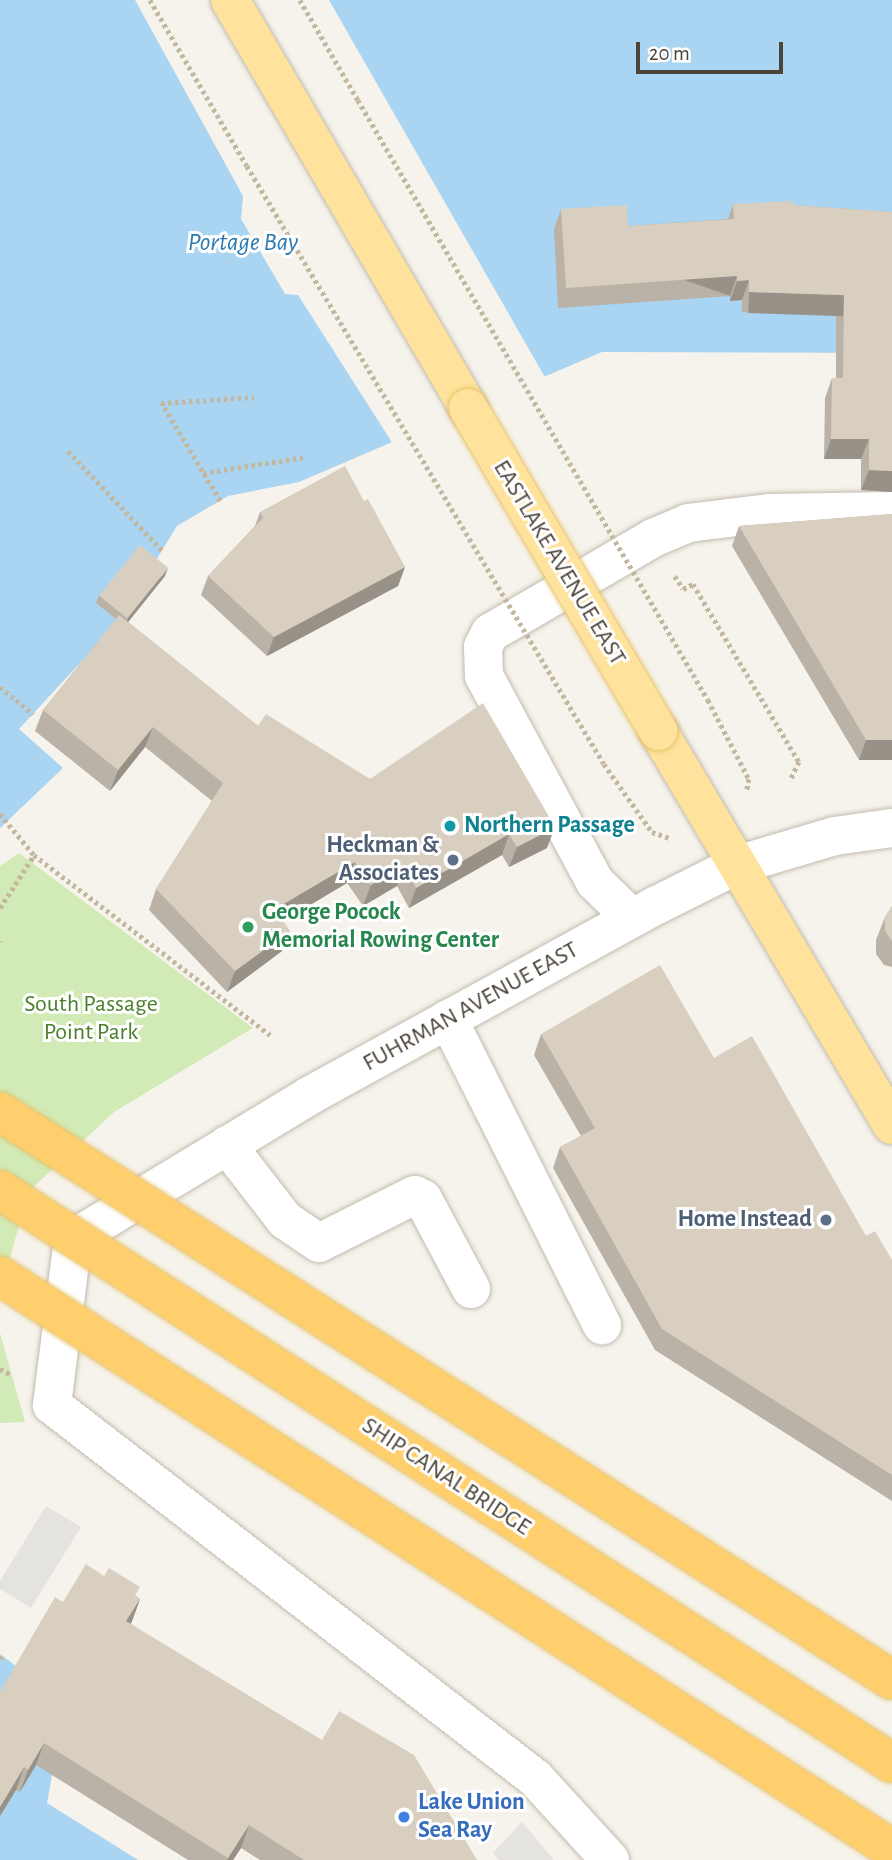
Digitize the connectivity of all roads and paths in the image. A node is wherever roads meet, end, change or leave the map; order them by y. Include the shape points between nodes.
1 (150, 0) edge
2 (230, 0) edge
3 (299, 0) edge
4 (254, 397) dead end
5 (68, 452) dead end
6 (306, 457) dead end
7 (204, 473) junction
8 (220, 501) dead end
9 (892, 511) edge
10 (162, 550) dead end
11 (670, 568) dead end
12 (0, 687) edge
13 (708, 700) dead end
14 (33, 714) dead end
15 (604, 764) dead end
16 (790, 781) dead end
17 (0, 814) edge
18 (892, 828) edge
19 (34, 855) junction
20 (737, 866) junction
21 (0, 908) edge
22 (632, 918) junction
23 (448, 1019) junction
24 (270, 1035) dead end
25 (0, 1112) edge
26 (892, 1125) edge
27 (228, 1145) junction
28 (0, 1190) edge
29 (0, 1276) edge
30 (471, 1289) dead end
31 (602, 1325) dead end
32 (892, 1680) edge
33 (892, 1763) edge
34 (892, 1849) edge
35 (610, 1860) edge

1 - 15 path, bridge
2 - 20 main road, EASTLAKE AVENUE EAST, bridge
3 - 13 path, bridge
4 - 7 path via 161,404
5 - 10 path
6 - 7 path
7 - 8 path
9 - 22 street via 770,513 688,523 653,538 490,633 483,647 484,676 595,882
11 - 16 path via 683,589 693,584 799,762
12 - 14 path
17 - 19 path
18 - 20 street, FUHRMAN AVENUE EAST via 835,835
19 - 21 path
19 - 24 path
20 - 22 street, FUHRMAN AVENUE EAST
20 - 26 main road, EASTLAKE AVENUE EAST
22 - 23 street, FUHRMAN AVENUE EAST
23 - 27 street, FUHRMAN AVENUE EAST
23 - 31 street
25 - 32 highway, bridge
27 - 30 street via 285,1220 319,1243 415,1195 423,1199
27 - 35 street, FUHRMAN AVENUE EAST via 73,1239 52,1405 535,1778
28 - 33 highway, SHIP CANAL BRIDGE, bridge
29 - 34 highway, bridge

